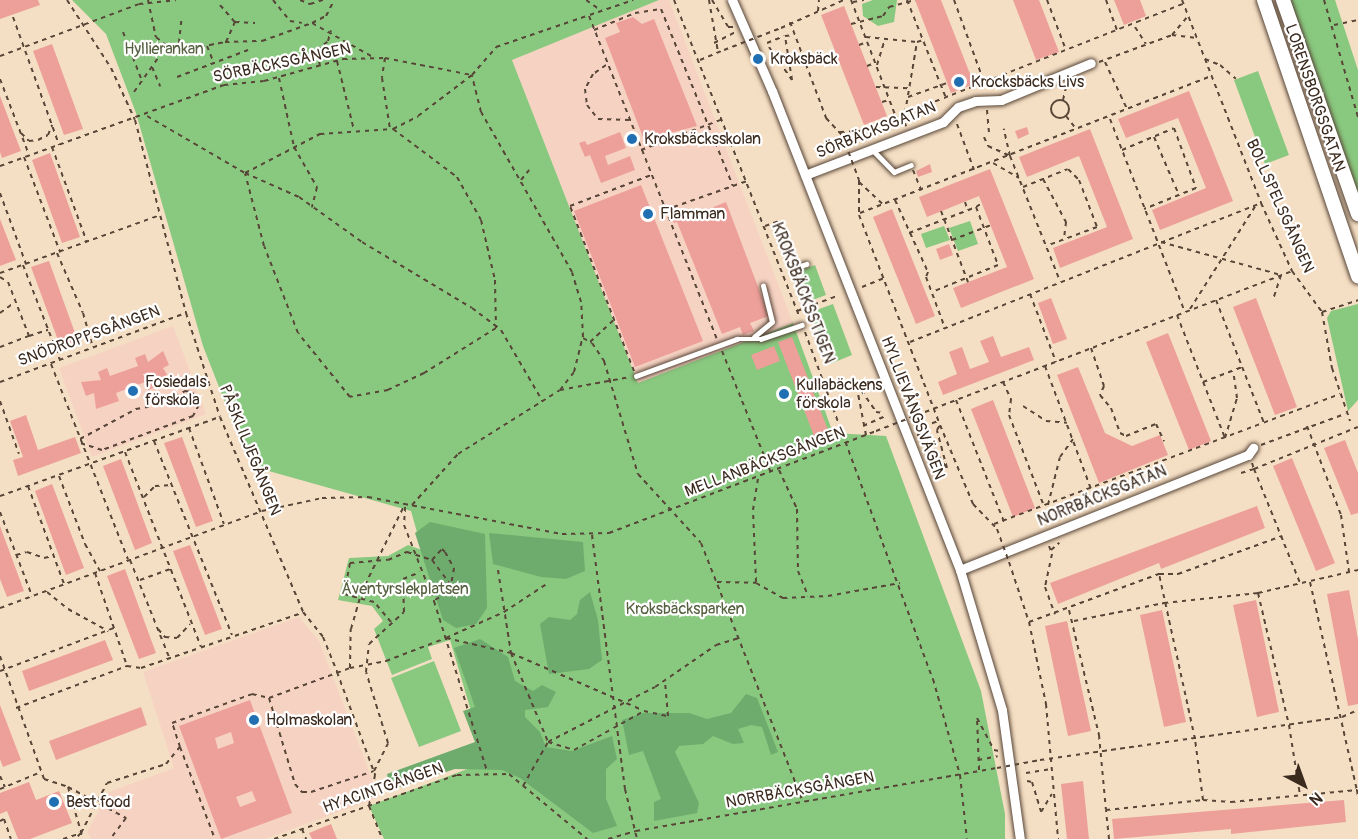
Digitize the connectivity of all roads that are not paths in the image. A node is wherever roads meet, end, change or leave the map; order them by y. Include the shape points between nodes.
1 (732, 0) edge
2 (1264, 0) edge
3 (1283, 0) edge
4 (1091, 63) road end
5 (872, 149) junction
6 (911, 165) dead end
7 (805, 175) junction
8 (1358, 214) edge
9 (806, 264) dead end
10 (795, 268) dead end
11 (1358, 276) edge
12 (763, 286) dead end
13 (802, 325) road end
14 (749, 339) junction
15 (636, 376) road end
16 (1251, 451) road end
17 (960, 570) junction
18 (1020, 839) edge

1 - 7 street, HYLLIEVÅNGSVÄGEN
2 - 11 main road, LORENSBORGSGATAN
3 - 8 main road, LORENSBORGSGATAN
4 - 5 street, SÖRBÄCKSGATAN via 1001,100 975,100 958,107 943,122
5 - 6 lane via 894,171
5 - 7 street, SÖRBÄCKSGATAN
7 - 17 street, HYLLIEVÅNGSVÄGEN
9 - 10 lane
12 - 14 lane via 772,322 763,333
13 - 14 lane
14 - 15 lane via 720,345
16 - 17 street, NORRBÄCKSGATAN
17 - 18 street, HYLLIEVÅNGSVÄGEN via 1002,710

